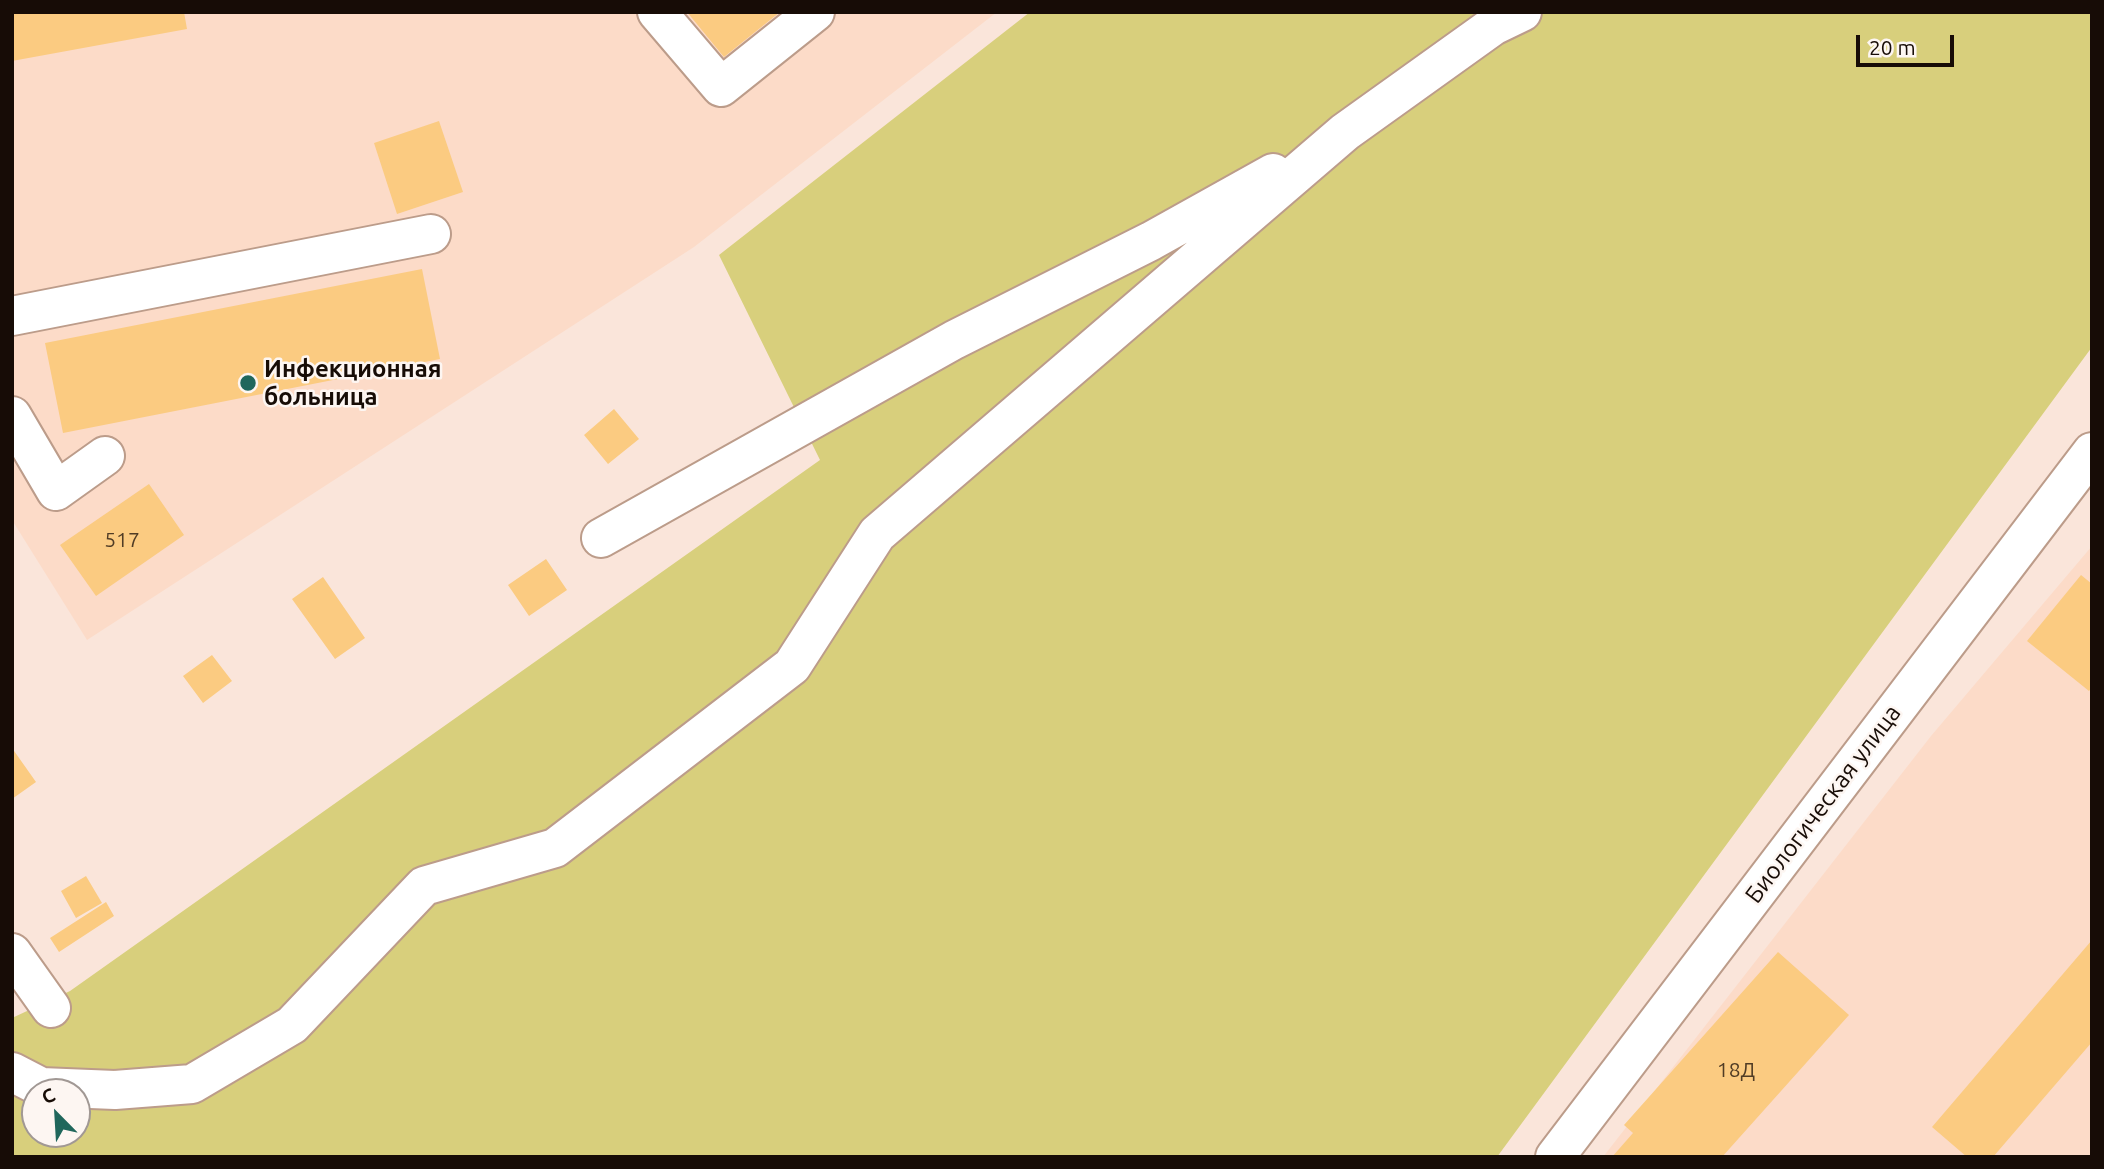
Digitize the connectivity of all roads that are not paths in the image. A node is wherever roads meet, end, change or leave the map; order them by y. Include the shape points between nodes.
1 (657, 12) edge
2 (815, 12) edge
3 (1522, 12) edge
4 (1345, 132) junction
5 (431, 234) dead end
6 (12, 316) edge
7 (12, 415) edge
8 (2092, 452) edge
9 (105, 456) dead end
10 (601, 538) dead end
11 (12, 953) edge
12 (51, 1008) dead end
13 (12, 1072) edge
14 (1555, 1157) edge

1 - 2 street via 721,87
3 - 4 street via 1493,26
4 - 10 street via 1151,241 954,340
4 - 13 street via 877,534 792,666 555,848 424,886 292,1025 192,1084 115,1090 41,1087
5 - 6 street
7 - 9 street via 56,491
8 - 14 street, Биологическая улица
11 - 12 street

